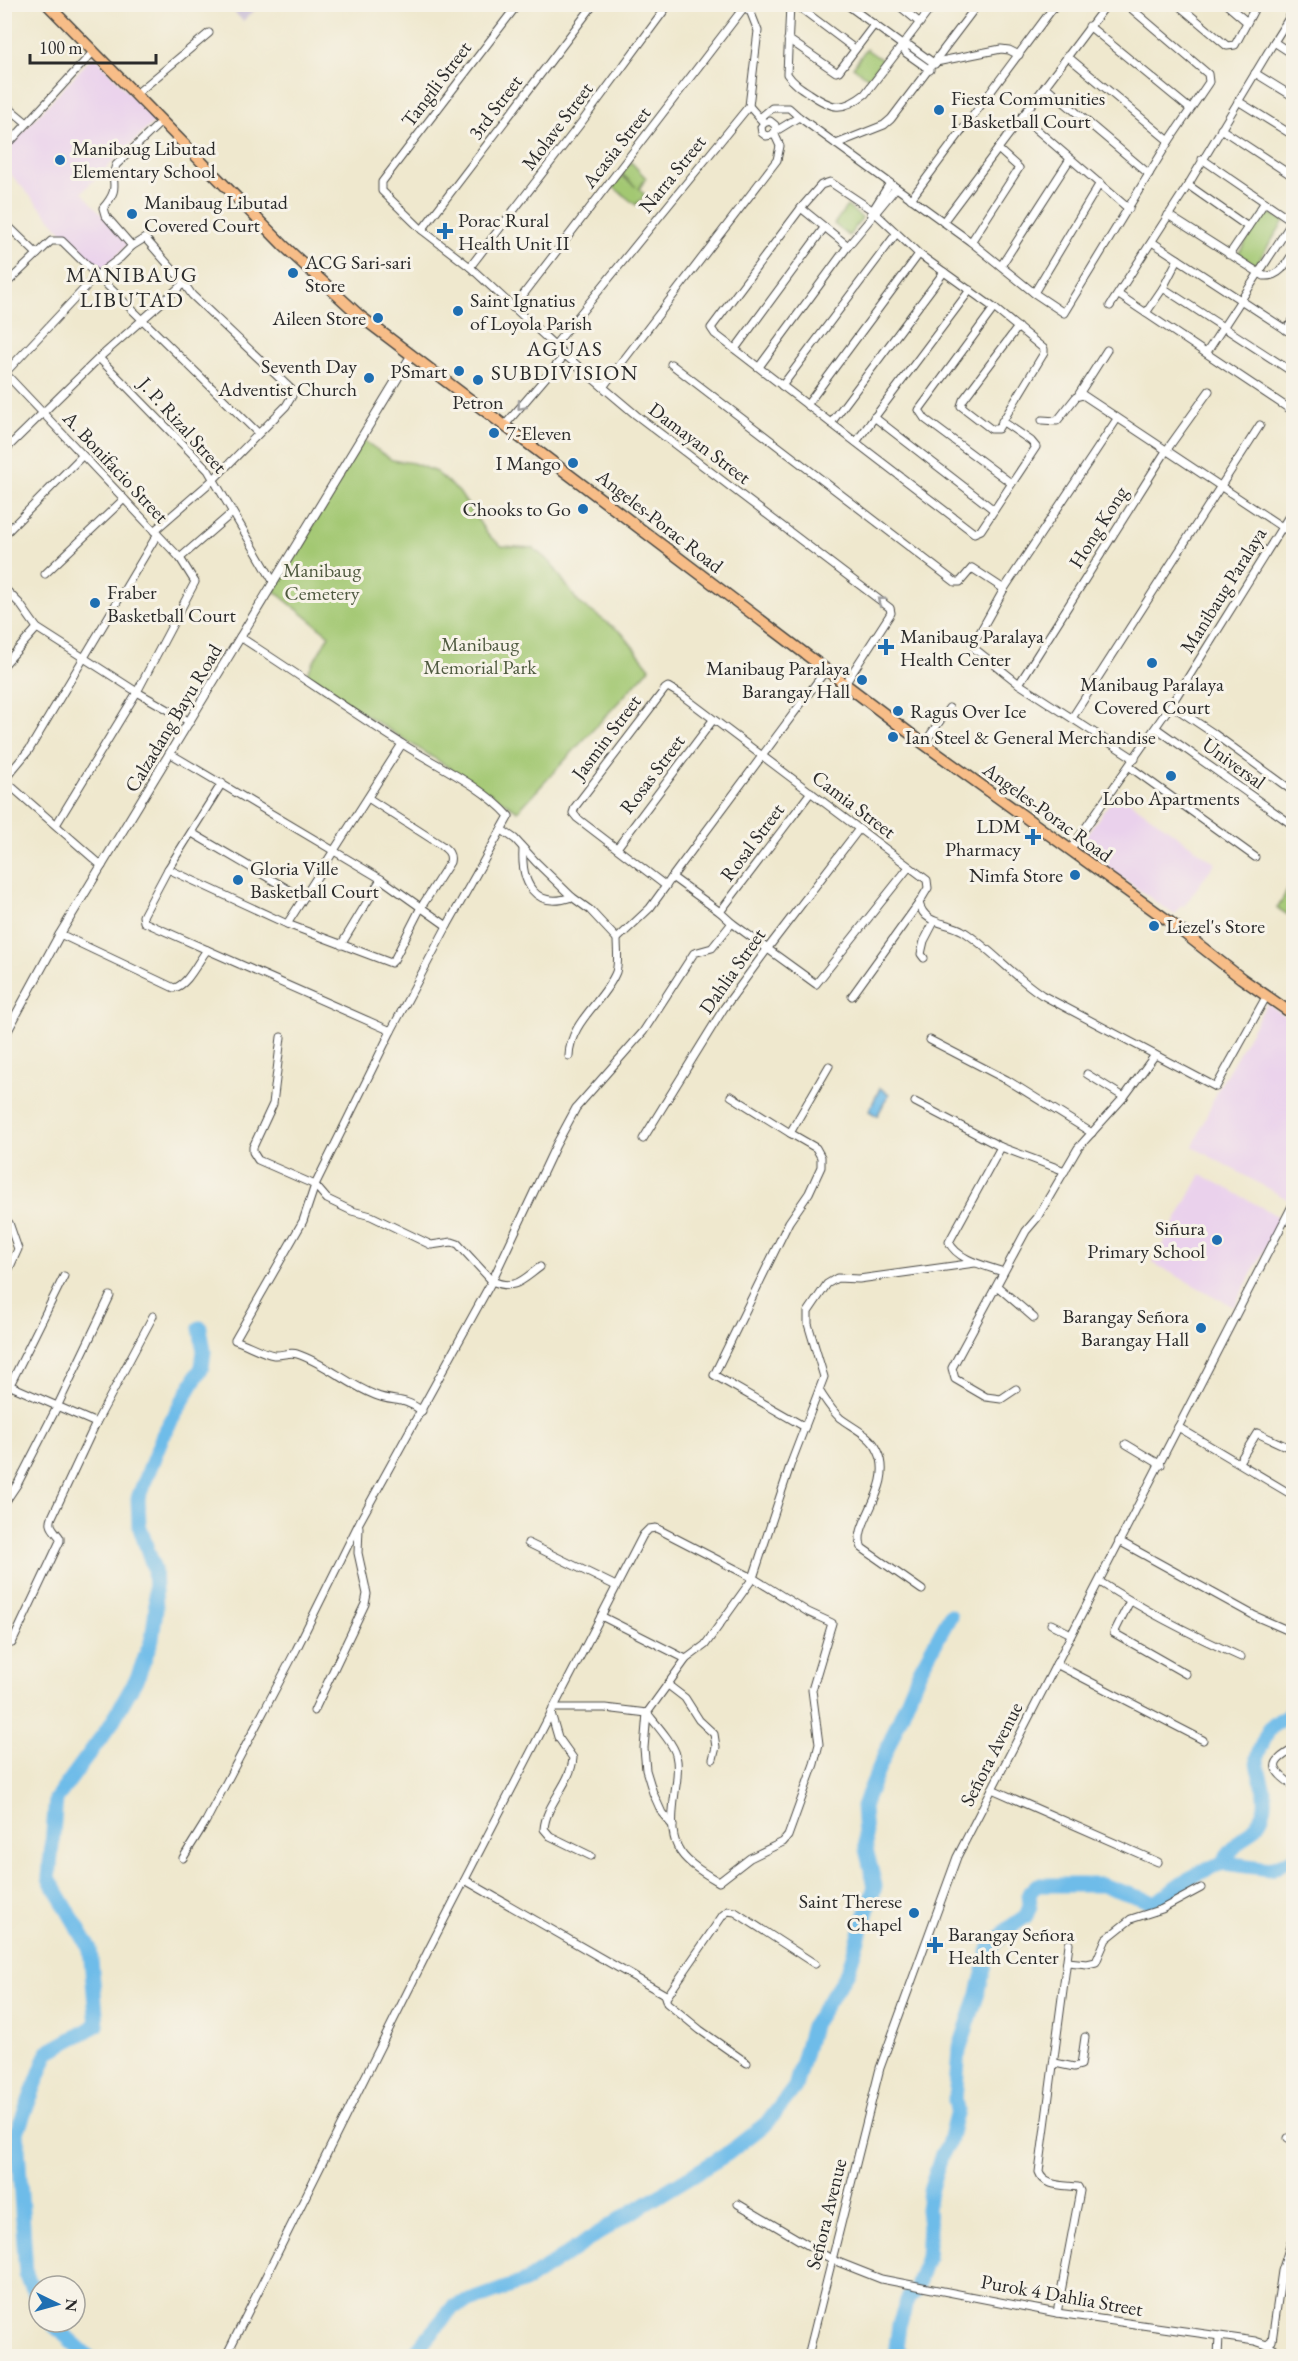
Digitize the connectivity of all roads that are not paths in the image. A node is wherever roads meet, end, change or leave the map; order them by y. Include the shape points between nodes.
1 (47, 4) edge
2 (518, 4) edge
3 (594, 4) edge
4 (669, 4) edge
5 (790, 4) edge
6 (795, 4) edge
7 (846, 4) edge
8 (897, 4) edge
9 (934, 4) edge
10 (978, 4) edge
11 (1056, 4) edge
12 (1107, 4) edge
13 (1126, 4) edge
14 (1177, 4) edge
15 (1226, 4) edge
16 (1257, 4) edge
17 (744, 5) edge
18 (1293, 10) edge
19 (1246, 22) junction
20 (920, 23) junction
21 (874, 26) junction
22 (1089, 26) junction
23 (209, 33) dead end
24 (788, 39) junction
25 (1274, 42) junction
26 (902, 45) junction
27 (855, 49) junction
28 (94, 51) junction
29 (1019, 55) junction
30 (1293, 55) edge
31 (1067, 56) junction
32 (934, 65) junction
33 (1255, 73) junction
34 (1045, 86) junction
35 (136, 94) junction
36 (1293, 97) edge
37 (1238, 100) junction
38 (4, 104) edge
39 (748, 106) junction
40 (1190, 109) junction
41 (798, 117) junction
42 (1022, 117) junction
43 (762, 120) junction
44 (162, 121) junction
45 (27, 123) junction
46 (1221, 129) junction
47 (775, 132) junction
48 (1293, 136) edge
49 (12, 140) dead end
50 (1168, 141) junction
51 (836, 144) junction
52 (999, 148) junction
53 (1070, 159) junction
54 (1202, 159) junction
55 (1149, 174) junction
56 (1293, 177) edge
57 (1100, 183) junction
58 (381, 185) joint
59 (1188, 185) junction
60 (893, 186) junction
61 (911, 199) junction
62 (1264, 202) junction
63 (801, 208) junction
64 (1129, 209) junction
65 (873, 214) junction
66 (1168, 215) junction
67 (1293, 221) edge
68 (4, 222) edge
69 (943, 222) junction
70 (1248, 227) junction
71 (824, 228) junction
72 (422, 230) junction
73 (896, 234) junction
74 (971, 242) junction
75 (1152, 242) junction
76 (132, 246) junction
77 (848, 246) junction
78 (1293, 251) edge
79 (38, 254) junction
80 (919, 254) junction
81 (1229, 255) junction
82 (1178, 259) junction
83 (1001, 266) junction
84 (470, 267) junction
85 (944, 272) junction
86 (1258, 273) junction
87 (96, 276) junction
88 (184, 283) junction
89 (4, 286) edge
90 (1163, 288) junction
91 (970, 290) junction
92 (1034, 293) junction
93 (1119, 295) junction
94 (1241, 299) junction
95 (1110, 306) dead end
96 (513, 308) junction
97 (994, 308) junction
98 (1146, 313) junction
99 (1293, 319) edge
100 (141, 320) junction
101 (1018, 327) junction
102 (1223, 328) junction
103 (1286, 330) junction
104 (1293, 334) edge
105 (554, 346) junction
106 (735, 349) junction
107 (1107, 350) dead end
108 (1207, 352) junction
109 (411, 356) junction
110 (564, 356) junction
111 (99, 358) junction
112 (671, 364) dead end
113 (759, 367) junction
114 (4, 373) edge
115 (1293, 374) edge
116 (782, 386) junction
117 (603, 387) junction
118 (1209, 391) dead end
119 (1079, 394) junction
120 (807, 405) junction
121 (1293, 412) edge
122 (43, 414) junction
123 (874, 417) junction
124 (1117, 419) junction
125 (1042, 420) dead end
126 (1002, 421) junction
127 (831, 423) junction
128 (505, 425) junction
129 (1260, 425) dead end
130 (258, 433) junction
131 (855, 442) junction
132 (4, 451) edge
133 (1166, 451) junction
134 (82, 456) junction
135 (214, 479) junction
136 (1011, 483) junction
137 (1220, 486) junction
138 (124, 499) junction
139 (1293, 508) edge
140 (994, 510) junction
141 (232, 513) junction
142 (1282, 525) junction
143 (155, 533) junction
144 (4, 534) edge
145 (1293, 535) edge
146 (180, 558) junction
147 (45, 574) dead end
148 (273, 581) junction
149 (4, 588) edge
150 (1004, 589) junction
151 (37, 628) junction
152 (240, 637) junction
153 (82, 659) junction
154 (4, 664) edge
155 (826, 670) junction
156 (845, 684) junction
157 (1019, 684) junction
158 (668, 687) joint
159 (137, 692) junction
160 (1171, 705) junction
161 (949, 708) dead end
162 (1072, 718) junction
163 (713, 720) junction
164 (190, 722) junction
165 (1156, 728) junction
166 (402, 744) junction
167 (924, 744) junction
168 (171, 754) junction
169 (761, 755) junction
170 (1135, 759) junction
171 (1130, 767) junction
172 (4, 780) edge
173 (222, 783) junction
174 (810, 792) junction
175 (1293, 792) edge
176 (368, 798) junction
177 (56, 825) junction
178 (1293, 826) edge
179 (859, 829) junction
180 (502, 830) junction
181 (192, 833) junction
182 (617, 848) junction
183 (523, 849) junction
184 (333, 850) junction
185 (1070, 850) junction
186 (1255, 857) dead end
187 (102, 866) junction
188 (909, 867) junction
189 (168, 869) junction
190 (672, 877) junction
191 (381, 879) junction
192 (666, 886) junction
193 (572, 897) junction
194 (303, 898) junction
195 (919, 903) junction
196 (420, 909) junction
197 (720, 912) junction
198 (934, 922) junction
199 (732, 923) junction
200 (287, 924) junction
201 (447, 926) junction
202 (60, 934) junction
203 (617, 939) junction
204 (341, 945) junction
205 (768, 948) junction
206 (207, 950) junction
207 (924, 958) dead end
208 (852, 996) dead end
209 (1266, 997) junction
210 (1293, 1015) edge
211 (391, 1030) junction
212 (4, 1037) edge
213 (281, 1037) dead end
214 (930, 1040) dead end
215 (1155, 1055) junction
216 (569, 1056) dead end
217 (829, 1066) dead end
218 (1087, 1074) dead end
219 (731, 1096) dead end
220 (1124, 1097) junction
221 (915, 1102) dead end
222 (790, 1133) junction
223 (1092, 1133) junction
224 (643, 1139) dead end
225 (1000, 1147) junction
226 (1065, 1171) junction
227 (315, 1185) junction
228 (1293, 1203) edge
229 (4, 1219) edge
230 (975, 1263) junction
231 (540, 1267) dead end
232 (1003, 1272) junction
233 (64, 1276) dead end
234 (4, 1280) edge
235 (492, 1281) junction
236 (997, 1286) junction
237 (110, 1296) dead end
238 (153, 1316) dead end
239 (1034, 1318) dead end
240 (7, 1384) edge
241 (1016, 1389) dead end
242 (820, 1392) junction
243 (4, 1397) edge
244 (57, 1407) junction
245 (422, 1410) junction
246 (96, 1423) junction
247 (1178, 1426) junction
248 (805, 1427) junction
249 (1126, 1444) dead end
250 (1293, 1450) edge
251 (1239, 1462) junction
252 (1161, 1464) junction
253 (1293, 1496) edge
254 (4, 1504) edge
255 (360, 1521) junction
256 (1119, 1541) junction
257 (528, 1543) dead end
258 (753, 1578) junction
259 (1100, 1582) junction
260 (616, 1587) junction
261 (922, 1590) dead end
262 (1130, 1602) junction
263 (601, 1616) junction
264 (1051, 1624) dead end
265 (1293, 1633) edge
266 (1071, 1634) junction
267 (12, 1642) dead end
268 (1241, 1658) dead end
269 (686, 1659) junction
270 (1056, 1664) junction
271 (1186, 1674) dead end
272 (668, 1685) junction
273 (552, 1710) junction
274 (314, 1711) dead end
275 (647, 1713) junction
276 (1203, 1740) dead end
277 (1293, 1749) edge
278 (713, 1759) dead end
279 (1293, 1786) edge
280 (992, 1789) junction
281 (673, 1826) junction
282 (591, 1856) dead end
283 (183, 1858) dead end
284 (1158, 1862) dead end
285 (465, 1880) junction
286 (1201, 1887) dead end
287 (1069, 1944) dead end
288 (1068, 1962) junction
289 (815, 1964) dead end
290 (666, 1998) junction
291 (1085, 2037) dead end
292 (747, 2063) dead end
293 (1055, 2063) junction
294 (738, 2204) dead end
295 (1293, 2233) edge
296 (833, 2260) junction
297 (1057, 2313) junction
298 (1219, 2336) junction
299 (1268, 2345) junction
300 (225, 2356) edge
301 (807, 2356) edge
302 (1218, 2356) edge
303 (1286, 2356) edge

1 - 28 main road, Angeles-Porac Road
2 - 58 street, Tangili Street
3 - 72 street, 3rd Street
4 - 84 street, Molave Street
5 - 24 street
6 - 27 street
7 - 21 street
8 - 20 street
9 - 20 street
10 - 32 street
11 - 29 street
12 - 22 street
13 - 40 street via 1208,74 1209,82
14 - 19 street via 1227,46 1234,45
15 - 19 street
16 - 19 street
17 - 39 street via 758,31
17 - 96 street, Acasia Street
18 - 25 street
20 - 26 street
21 - 26 street
21 - 27 street
22 - 31 street
22 - 40 street
23 - 35 street
24 - 26 street via 786,67 791,79 834,107 866,94
24 - 27 street via 833,71 839,71
25 - 30 street
25 - 33 street
26 - 32 street via 906,53
28 - 35 main road, Angeles-Porac Road
28 - 45 street
29 - 32 street via 1001,49
29 - 61 street
31 - 34 street
31 - 50 street
32 - 51 street via 884,125
33 - 36 street
33 - 37 street
34 - 42 street
34 - 55 street
35 - 44 main road, Angeles-Porac Road
37 - 46 street
37 - 48 street
38 - 45 street
39 - 43 street
39 - 105 street, Narra Street
40 - 50 street
41 - 43 street via 782,107 772,108
41 - 47 street
41 - 51 street
42 - 52 street
42 - 53 street
43 - 47 street via 772,123
43 - 47 street via 764,135
44 - 76 street via 116,165 115,190 103,208
44 - 109 main road, Angeles-Porac Road via 293,254 360,316
45 - 49 street
46 - 54 street
46 - 56 street
47 - 117 street via 780,146 777,160
50 - 55 street
51 - 60 street
52 - 69 street
52 - 74 street via 1019,168
53 - 57 street
53 - 83 street
54 - 59 street
54 - 62 street
55 - 64 street
57 - 64 street
57 - 92 street
58 - 72 street, Damayan Street via 382,191
59 - 66 street
59 - 70 street
60 - 61 street
60 - 65 street
61 - 69 street
62 - 67 street
62 - 70 street
63 - 65 street via 821,185 830,182
63 - 71 street
63 - 106 street via 713,323 712,330
64 - 92 street via 1064,313
65 - 73 street
65 - 77 street
66 - 75 street
66 - 81 street
67 - 86 street
68 - 79 street
69 - 74 street
70 - 81 street
71 - 77 street
71 - 106 street
72 - 84 street, Damayan Street
73 - 80 street
73 - 116 street
74 - 83 street
75 - 82 street
75 - 93 street
76 - 87 street
76 - 88 street via 145,238
77 - 113 street
78 - 86 street via 1276,274 1271,277
79 - 87 street via 51,241 62,241
79 - 89 street
80 - 85 street
80 - 120 street
81 - 86 street
82 - 90 street
82 - 94 street
83 - 92 street
84 - 96 street, Damayan Street
85 - 91 street
85 - 127 street
86 - 94 street
87 - 100 street
87 - 114 street
88 - 100 street
88 - 130 street via 292,390 286,406
90 - 98 street
90 - 102 street
91 - 97 street
91 - 123 street
93 - 95 street
93 - 98 street
94 - 102 street
94 - 103 street
96 - 105 street, Damayan Street
97 - 101 street
97 - 136 street via 919,411
98 - 108 street
99 - 103 street
100 - 111 street
100 - 130 street
101 - 126 street via 1041,345 1044,353
101 - 126 street via 961,406 991,429 998,429
102 - 108 street
102 - 115 street
103 - 104 street
105 - 110 street, Damayan Street
106 - 113 street
107 - 119 street
108 - 121 street
109 - 128 main road, Angeles-Porac Road
109 - 148 street, Calzadang Bayu Road
110 - 117 street, Damayan Street
110 -> 128 street
111 - 122 street
111 - 135 street, J. P. Rizal Street
112 - 150 street via 955,582 960,582 972,568
113 - 116 street
114 - 122 street, A. Bonifacio Street
116 - 120 street
156 -> 117 street, Damayan Street via 891,613 890,608
118 - 133 street, Hong Kong
119 - 124 street
119 - 125 street via 1057,422
120 - 127 street
122 - 132 street
122 - 134 street, A. Bonifacio Street
123 - 131 street
123 - 140 street
124 - 133 street
124 - 150 street
126 - 136 street via 1036,446
127 - 131 street
128 - 155 main road, Angeles-Porac Road
129 - 137 street
130 - 135 street
131 - 140 street via 974,533 981,530
133 - 137 street
133 - 157 street, Hong Kong
134 - 138 street, A. Bonifacio Street
134 - 144 street
135 - 141 street, J. P. Rizal Street
135 - 143 street
136 - 140 street
137 - 142 street
137 - 162 street
138 - 143 street, A. Bonifacio Street
138 - 147 street
139 - 142 street, Manibaug Paralaya
141 - 146 street
141 - 148 street, J. P. Rizal Street
142 - 145 street
142 - 160 street, Manibaug Paralaya
143 - 146 street, A. Bonifacio Street
143 - 153 street
146 - 159 street, A. Bonifacio Street via 194,578 194,587
148 - 152 street, Calzadang Bayu Road
149 - 151 street
150 - 157 street via 973,645
151 - 153 street
151 - 154 street
152 - 164 street, Calzadang Bayu Road
152 - 166 street
153 - 159 street
153 - 172 street via 28,750
155 - 156 main road, Angeles-Porac Road
155 - 169 street
156 - 167 main road, Angeles-Porac Road
157 - 162 street
158 - 163 street, Camia Street
158 - 182 street, Jasmin Street via 658,695 573,810 577,818
159 - 164 street
159 - 177 street
160 - 165 street, Manibaug Paralaya
160 - 175 street
161 - 167 street
162 - 170 street
163 - 169 street, Camia Street
163 - 182 street, Rosas Street
164 - 168 street, Calzadang Bayu Road
165 - 170 street, Manibaug Paralaya
165 - 178 street, Universal
166 - 176 street
166 - 180 street via 499,804 509,816
167 - 185 main road, Angeles-Porac Road
168 - 173 street
168 - 187 street, Calzadang Bayu Road
169 - 174 street, Camia Street
169 - 190 street
170 - 171 street, Manibaug Paralaya
171 - 185 street, Manibaug Paralaya
171 - 186 street
172 - 177 street
173 - 181 street
173 - 184 street
174 - 179 street, Camia Street
174 - 197 street, Rosal Street
176 - 184 street
176 - 196 street via 450,853 450,862
177 - 187 street
179 - 188 street, Camia Street
179 - 205 street, Dahlia Street
180 - 183 street
180 - 201 street
181 - 189 street
181 - 194 street
182 - 192 street
183 - 193 street
183 - 193 street via 527,884 537,896 554,900
184 - 191 street
184 - 194 street
185 - 209 main road, Angeles-Porac Road
187 - 202 street, Calzadang Bayu Road
188 - 195 street, Camia Street via 927,880 928,888
188 - 205 street via 816,984
189 - 200 street
189 - 206 street via 143,920
190 - 192 street
190 - 197 street
191 - 196 street
191 - 204 street
192 - 203 street via 633,927
193 - 203 street
194 - 200 street
195 - 198 street
195 - 208 street
196 - 201 street
196 - 204 street via 391,963
197 - 199 street
198 - 207 street via 922,947
198 - 215 street via 960,929 1024,983
199 - 205 street
199 - 235 street via 712,948 694,953 643,1032 576,1108
200 - 204 street
201 - 211 street
202 - 206 street via 174,988 187,978
202 - 212 street, Calzadang Bayu Road
203 - 216 street via 616,972 577,1028
205 - 224 street, Dahlia Street via 724,1008
206 - 211 street
209 - 210 main road, Angeles-Porac Road
209 - 215 street via 1216,1087
211 - 227 street
213 - 227 street via 273,1104 253,1152 258,1160
214 - 223 street via 1007,1080
215 - 220 street
217 - 222 street
218 - 220 street
219 - 222 street
220 - 223 street
221 - 225 street
222 - 248 street via 816,1148 821,1167 789,1222 714,1375
223 - 226 street
225 - 226 street
225 - 230 street via 949,1242
226 - 232 street
227 - 235 street via 327,1199 431,1245 458,1244
227 - 245 street via 303,1221 235,1340 272,1355 294,1352 366,1392 411,1402
228 - 247 street, Señora Avenue
229 - 234 street via 18,1249
230 - 232 street
230 - 242 street via 859,1279 837,1278 827,1284 807,1317 824,1371
231 - 235 street via 515,1285
232 - 236 street
233 - 240 street
235 - 245 street
236 - 239 street
236 - 241 street via 951,1368 955,1379 986,1397 1001,1399
237 - 244 street
238 - 246 street
240 - 243 street
240 - 244 street
242 - 248 street
242 - 261 street via 838,1416 866,1435 880,1453 881,1485 863,1526 862,1548
244 - 246 street
244 - 254 street
245 - 255 street
246 - 267 street via 50,1522 60,1542
247 - 251 street
247 - 252 street, Señora Avenue
248 - 258 street
249 - 252 street
250 - 251 street via 1257,1433
251 - 253 street
252 - 256 street, Señora Avenue
255 - 274 street via 358,1553 367,1594 365,1604
255 - 283 street via 296,1650
256 - 259 street, Señora Avenue
256 - 265 street
257 - 260 street
258 - 260 street via 656,1528 643,1535
258 - 269 street via 705,1645
258 - 281 street via 832,1623 812,1690 820,1736 814,1764 788,1836 719,1882 681,1854 672,1836
259 - 262 street
259 - 266 street, Señora Avenue
260 - 263 street
262 - 268 street
262 - 271 street via 1114,1634
263 - 269 street
263 - 273 street
264 - 266 street
266 - 270 street, Señora Avenue
269 - 272 street
270 - 276 street
270 - 280 street, Señora Avenue
272 - 275 street
272 - 278 street via 685,1698 714,1734
273 - 275 street via 605,1708
273 - 282 street via 558,1737 573,1758 546,1816 544,1829 550,1836
273 - 285 street
275 - 281 street via 646,1770 662,1813
275 - 281 street via 676,1753
277 - 279 street via 1280,1756 1274,1768
280 - 284 street
280 - 296 street, Señora Avenue via 957,1857 880,2068
285 - 290 street
285 - 300 street
286 - 288 street via 1162,1909 1131,1919 1106,1939 1096,1962
287 - 288 street
288 - 293 street
289 - 290 street via 728,1911
290 - 292 street via 692,2024
291 - 293 street via 1081,2066
293 - 297 street via 1039,2172 1046,2182 1078,2187 1080,2191
294 - 296 street, Purok 4 Dahlia Street
295 - 299 street via 1282,2271 1272,2341
296 - 297 street, Purok 4 Dahlia Street via 881,2279
296 - 301 street, Señora Avenue
297 - 298 street, Purok 4 Dahlia Street
298 - 299 street, Purok 4 Dahlia Street
298 - 302 street
299 - 303 street, Purok 4 Dahlia Street

